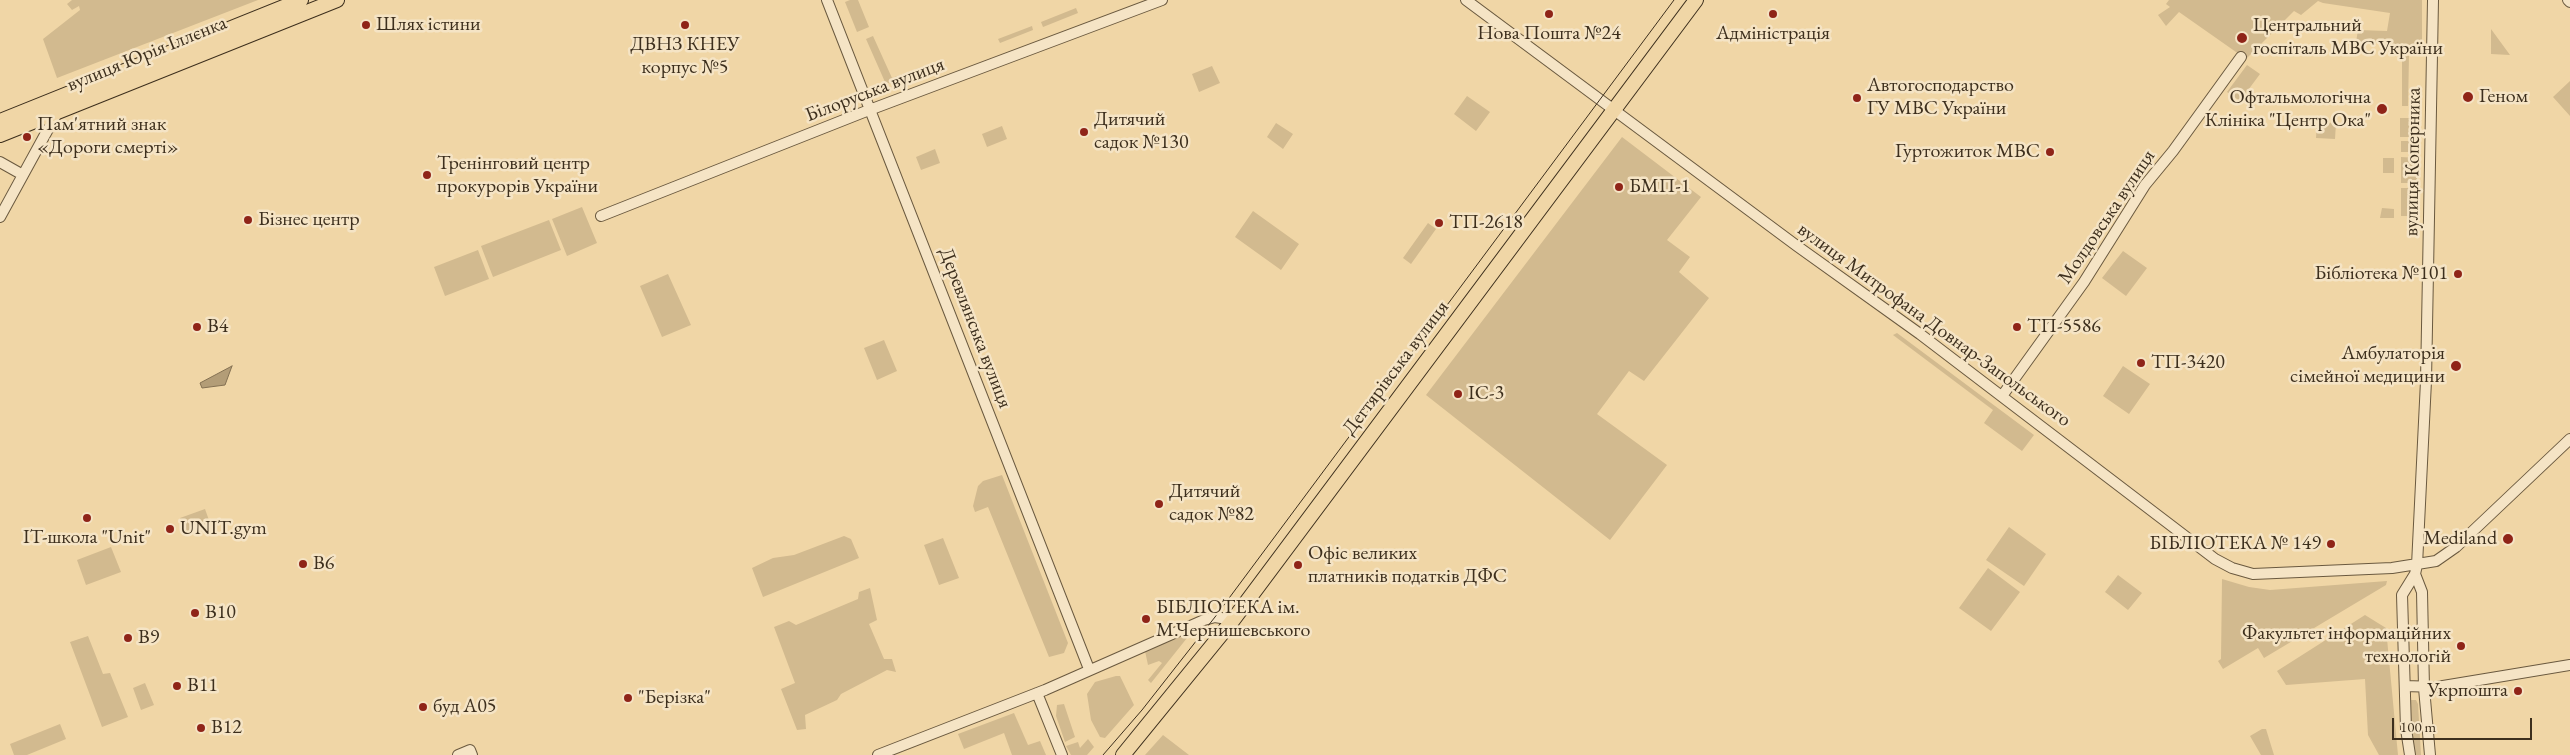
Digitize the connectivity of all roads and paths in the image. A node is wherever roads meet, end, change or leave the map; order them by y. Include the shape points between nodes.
1 (300, 0) edge
2 (827, 0) edge
3 (1162, 0) edge
4 (1466, 0) edge
5 (1696, 0) edge
6 (2433, 0) edge
7 (332, 1) edge
8 (2241, 58) dead end
9 (65, 95) junction
10 (58, 110) junction
11 (871, 110) junction
12 (1614, 110) junction
13 (0, 121) edge
14 (0, 135) edge
15 (0, 162) edge
16 (23, 174) junction
17 (601, 216) dead end
18 (0, 217) edge
19 (2002, 396) junction
20 (2570, 439) edge
21 (2416, 570) junction
22 (1232, 620) junction
23 (2570, 665) edge
24 (1089, 669) junction
25 (2404, 686) junction
26 (2424, 688) junction
27 (1037, 693) junction
28 (458, 755) edge
29 (472, 755) edge
30 (878, 755) edge
31 (1062, 755) edge
32 (1123, 755) edge
33 (2410, 755) edge
34 (2430, 755) edge

1 - 9 main road, вулиця Юрія Іллєнка
2 - 11 street, Деревлянська вулиця
3 - 11 street, Білоруська вулиця
4 - 12 street, вулиця Митрофана Довнар-Запольського
5 - 12 main road, Дегтярівська вулиця
6 - 21 street, вулиця Коперника via 2426,381
7 - 10 main road, вулиця Юрія Іллєнка
8 - 19 street, Молдовська вулиця via 2145,185 2084,282
9 - 10 street
9 - 13 main road, вулиця Юрія Іллєнка
10 - 14 main road, вулиця Юрія Іллєнка
10 - 16 street
11 - 17 street, Білоруська вулиця
11 - 24 street, Деревлянська вулиця
12 - 19 street, вулиця Митрофана Довнар-Запольського
12 - 22 main road, Дегтярівська вулиця
15 - 16 street
16 - 18 street
19 - 21 street, вулиця Митрофана Довнар-Запольського via 2215,559 2232,568 2253,574
20 - 21 street, вулиця Митрофана Довнар-Запольського via 2456,547
21 - 25 street via 2402,595
21 - 26 street via 2422,592
22 - 24 street via 1215,617 1204,620
22 - 32 main road, Дегтярівська вулиця
23 - 26 street
24 - 27 street
25 - 26 street
25 - 33 street
26 - 34 street
27 - 30 street
27 - 31 street
28 - 29 street via 470,750

